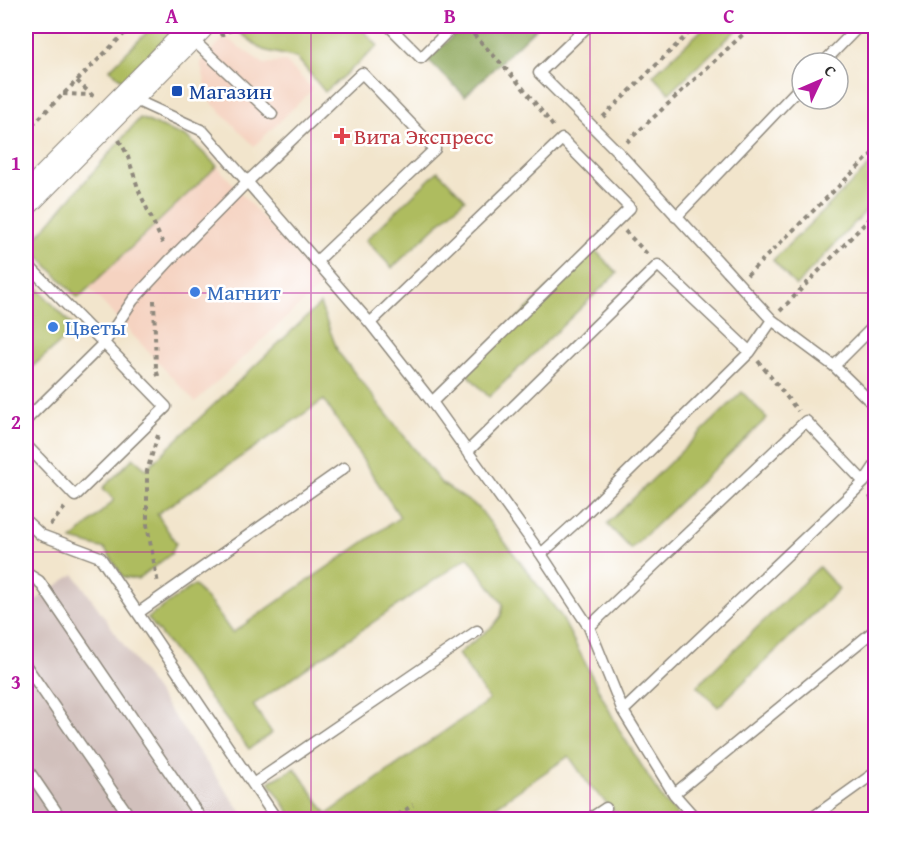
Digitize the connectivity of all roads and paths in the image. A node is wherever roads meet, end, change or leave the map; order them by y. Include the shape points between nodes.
1 (132, 26) edge
2 (389, 26) edge
3 (453, 26) edge
4 (464, 26) edge
5 (588, 26) edge
6 (696, 26) edge
7 (752, 26) edge
8 (859, 26) edge
9 (193, 30) edge
10 (835, 51) edge
11 (63, 94) junction
12 (128, 97) junction
13 (790, 98) edge
14 (98, 108) junction
15 (272, 114) dead end
16 (592, 128) junction
17 (26, 131) edge
18 (562, 139) junction
19 (876, 150) edge
20 (617, 151) junction
21 (247, 182) junction
22 (26, 200) edge
23 (876, 212) edge
24 (676, 217) junction
25 (616, 222) junction
26 (170, 260) junction
27 (316, 262) junction
28 (26, 263) edge
29 (658, 265) junction
30 (738, 283) junction
31 (772, 320) junction
32 (369, 323) junction
33 (876, 324) edge
34 (104, 343) junction
35 (750, 352) junction
36 (834, 366) junction
37 (432, 402) junction
38 (876, 407) edge
39 (26, 420) edge
40 (806, 421) junction
41 (26, 445) edge
42 (467, 452) junction
43 (876, 464) edge
44 (344, 468) dead end
45 (864, 482) junction
46 (75, 496) junction
47 (26, 521) edge
48 (41, 535) junction
49 (541, 554) junction
50 (26, 573) edge
51 (138, 613) junction
52 (589, 627) junction
53 (876, 629) edge
54 (477, 631) dead end
55 (26, 666) edge
56 (623, 711) junction
57 (26, 767) edge
58 (876, 772) edge
59 (253, 784) junction
60 (674, 794) junction
61 (413, 805) dead end
62 (606, 807) dead end
63 (62, 819) edge
64 (132, 819) edge
65 (202, 819) edge
66 (277, 819) edge
67 (390, 819) edge
68 (588, 819) edge
69 (697, 819) edge
70 (808, 819) edge

1 - 11 path
2 - 3 lane via 421,58
4 - 18 path via 494,55
5 - 16 lane via 539,73
6 - 16 path
7 - 20 path
8 - 10 lane
9 - 12 main road
9 - 15 lane
11 - 14 path
11 - 17 path
12 - 14 main road
12 - 21 lane via 203,131
13 - 24 lane
14 - 22 main road
14 - 26 path via 127,154
16 - 20 lane
18 - 25 lane via 630,208
18 - 32 lane
19 - 30 path
20 - 24 lane
21 - 26 lane
21 - 27 lane
21 - 27 lane via 362,73 435,148
23 - 31 path
24 - 30 lane
25 - 29 path
25 - 37 lane
26 - 34 lane via 133,300
27 - 32 lane
28 - 34 lane
29 - 35 lane
29 - 42 lane
30 - 31 lane
31 - 35 lane
31 - 36 lane
32 - 37 lane
33 - 36 lane
34 - 39 lane
34 - 46 lane via 166,407
35 - 40 path
35 - 49 lane
36 - 38 lane
37 - 42 lane
40 - 45 lane
40 - 52 lane
41 - 46 lane
42 - 49 lane
43 - 45 lane
44 - 51 lane
45 - 56 lane
46 - 48 path
47 - 48 lane
48 - 51 lane via 100,556
49 - 52 lane
50 - 65 lane via 39,581
51 - 59 lane
52 - 56 lane
53 - 60 lane
54 - 59 lane
55 - 64 lane
56 - 60 lane
57 - 63 lane
58 - 70 lane
59 - 66 lane
60 - 69 lane
61 - 67 path
62 - 68 lane

